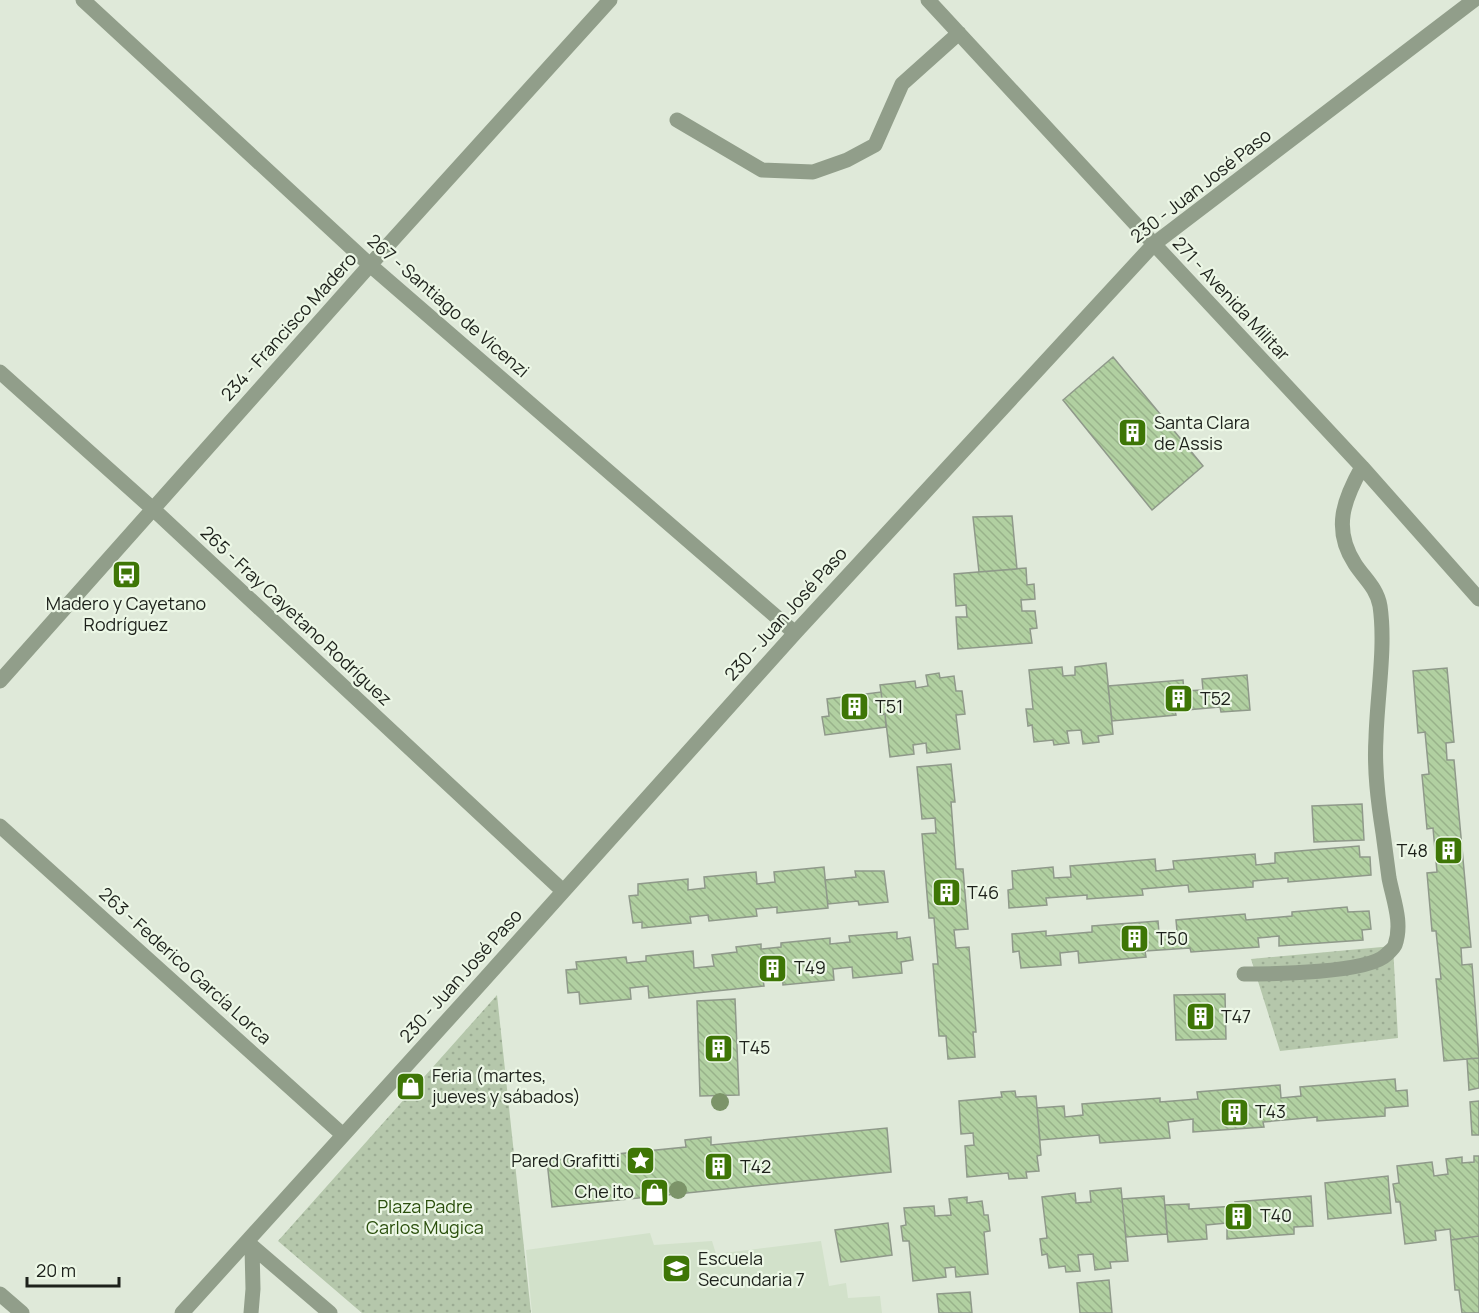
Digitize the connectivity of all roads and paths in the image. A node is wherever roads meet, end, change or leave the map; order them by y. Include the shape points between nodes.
1 (83, 0) edge
2 (610, 0) edge
3 (928, 0) edge
4 (1474, 0) edge
5 (959, 33) junction
6 (677, 120) dead end
7 (1154, 244) junction
8 (370, 265) junction
9 (0, 372) edge
10 (1362, 466) junction
11 (153, 510) junction
12 (1479, 599) edge
13 (795, 633) junction
14 (0, 681) edge
15 (0, 826) edge
16 (563, 891) junction
17 (1244, 974) dead end
18 (343, 1135) junction
19 (250, 1245) junction
20 (0, 1294) edge
21 (22, 1313) edge
22 (182, 1313) edge
23 (251, 1313) edge
24 (330, 1313) edge

1 - 8 street, 267 - Santiago de Vicenzi
2 - 8 street, 234 - Francisco Madero
3 - 5 street, 271 - Avenida Militar
4 - 7 street, 230 - Juan José Paso
5 - 6 street via 902,84 875,145 813,172 762,170
5 - 7 street, 271 - Avenida Militar
7 - 10 street, 271 - Avenida Militar
7 - 13 street, 230 - Juan José Paso
8 - 11 street, 234 - Francisco Madero
8 - 13 street, 267 - Santiago de Vicenzi
9 - 11 street, 265 - Fray Cayetano Rodríguez
10 - 12 street, 271 - Avenida Militar
10 - 17 street via 1342,514 1344,540 1354,564 1370,582 1380,604 1377,795 1398,918 1395,946 1384,958 1367,964 1297,974
11 - 14 street, 234 - Francisco Madero
11 - 16 street, 265 - Fray Cayetano Rodríguez
13 - 16 street, 230 - Juan José Paso
15 - 18 street, 263 - Federico García Lorca
16 - 18 street, 230 - Juan José Paso
18 - 19 street, 230 - Juan José Paso
19 - 22 street, 230 - Juan José Paso
19 - 23 street via 254,1289
19 - 24 street
20 - 21 street

